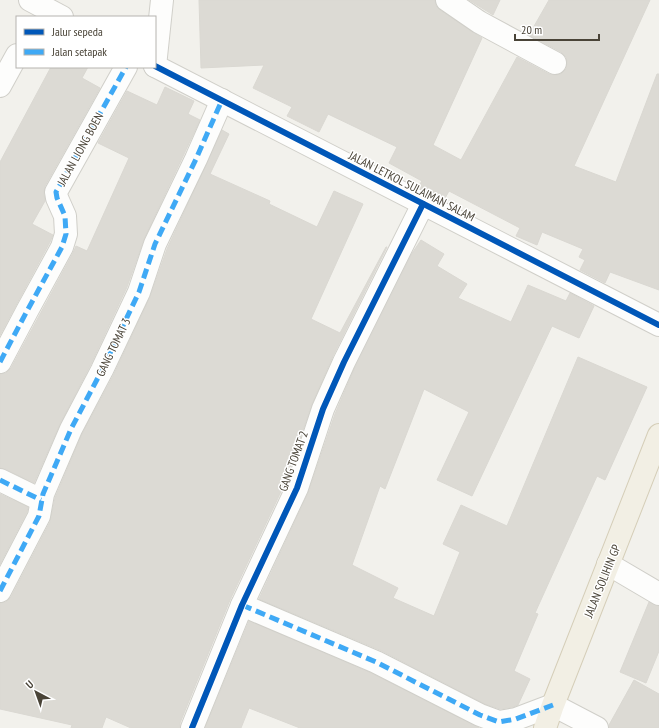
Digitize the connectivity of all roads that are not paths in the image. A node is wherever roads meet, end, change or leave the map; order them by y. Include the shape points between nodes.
1 (162, 0) edge
2 (447, 0) edge
3 (37, 8) edge
4 (59, 16) edge
5 (16, 57) edge
6 (156, 57) edge
7 (555, 63) dead end
8 (156, 67) edge
9 (125, 68) edge
10 (0, 86) edge
11 (222, 100) junction
12 (423, 204) junction
13 (659, 325) edge
14 (0, 362) edge
15 (659, 435) edge
16 (0, 480) edge
17 (41, 500) junction
18 (608, 564) junction
19 (0, 591) edge
20 (659, 594) edge
21 (242, 605) junction
22 (553, 705) junction
23 (192, 728) edge
24 (545, 728) edge
25 (597, 728) edge

1 - 6 street
2 - 7 street via 479,22
3 - 4 street
5 - 10 street
8 - 11 street, JALAN LETKOL SULAIMAN SALAM
9 - 14 street, JALAN LIONG BOEN via 56,192 64,216 66,234 62,247
11 - 12 street, JALAN LETKOL SULAIMAN SALAM
11 - 17 street, GANG TOMAT 3 via 155,244 139,292 71,429
12 - 13 street, JALAN LETKOL SULAIMAN SALAM
12 - 21 street, GANG TOMAT 2 via 344,362 323,409 297,488
15 - 18 main road, JALAN SOLIHIN GP
16 - 17 street
17 - 19 street, GANG TOMAT 3 via 39,516
18 - 20 street
18 - 22 main road, JALAN SOLIHIN GP
21 - 22 street via 376,662 480,715 499,722 516,719
21 - 23 street, GANG TOMAT 2
22 - 24 main road, JALAN SOLIHIN GP
22 - 25 street

